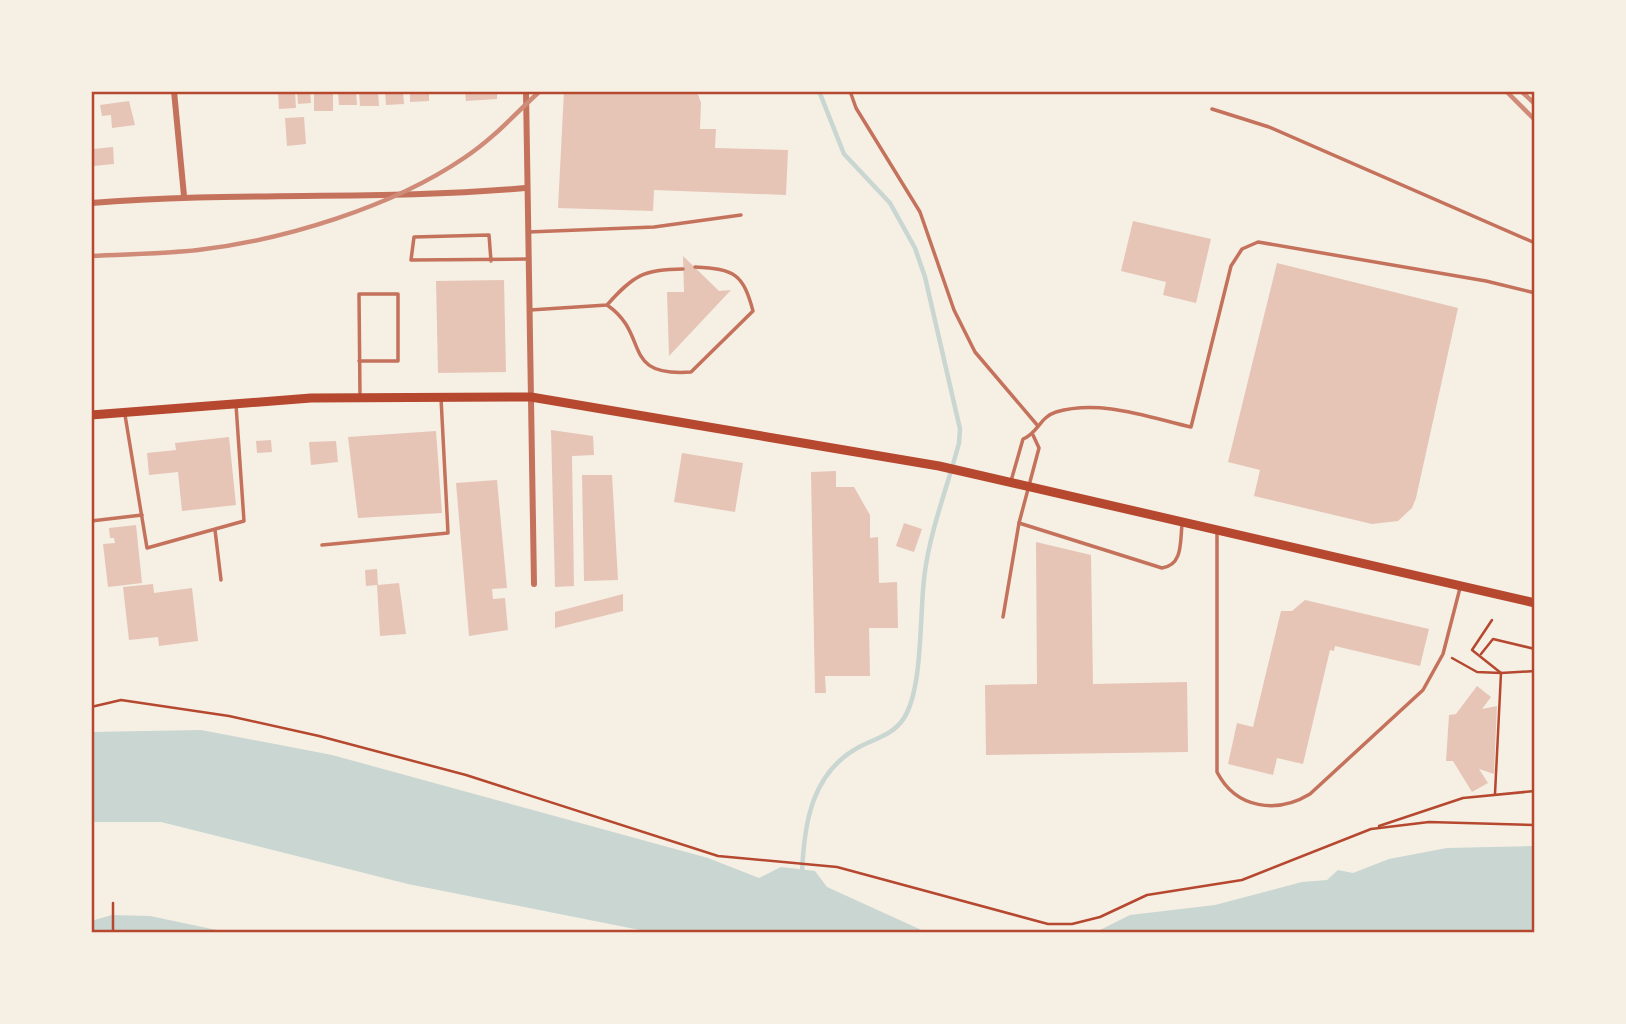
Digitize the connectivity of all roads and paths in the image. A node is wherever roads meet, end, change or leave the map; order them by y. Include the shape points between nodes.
1 (174, 91) edge
2 (526, 91) edge
3 (850, 91) edge
4 (1212, 109) dead end
5 (525, 188) junction
6 (184, 195) junction
7 (91, 203) edge
8 (741, 215) dead end
9 (526, 232) junction
10 (1535, 243) edge
11 (527, 259) junction
12 (491, 261) junction
13 (695, 267) dead end
14 (683, 269) dead end
15 (1535, 293) edge
16 (607, 305) junction
17 (528, 311) junction
18 (359, 361) junction
19 (441, 396) junction
20 (531, 397) junction
21 (360, 398) junction
22 (236, 402) junction
23 (125, 413) junction
24 (91, 415) edge
25 (1038, 426) junction
26 (1033, 435) junction
27 (1011, 481) junction
28 (1029, 485) junction
29 (142, 515) junction
30 (1183, 519) junction
31 (91, 521) edge
32 (1019, 523) junction
33 (1217, 528) junction
34 (215, 530) junction
35 (322, 545) dead end
36 (221, 580) dead end
37 (534, 584) dead end
38 (1461, 585) junction
39 (91, 600) edge
40 (1535, 603) edge
41 (92, 612) edge
42 (1003, 617) dead end
43 (1492, 620) dead end
44 (1535, 649) edge
45 (1443, 654) junction
46 (1480, 655) junction
47 (1535, 671) edge
48 (1501, 673) junction
49 (91, 707) edge
50 (1535, 791) edge
51 (1495, 794) junction
52 (1535, 825) edge
53 (1371, 829) junction
54 (113, 903) dead end
55 (113, 933) edge

1 - 6 street
2 - 5 street
3 - 25 lane via 920,212 954,310 975,352
4 - 10 lane via 1269,127
5 - 6 street via 470,193
5 - 9 street
6 - 7 street
8 - 9 lane via 654,227
9 - 11 street
11 - 12 lane
11 - 17 street
12 - 12 lane via 411,260 414,237 489,235
13 - 16 lane via 730,272 745,284 752,312 691,372 651,369 638,355 632,329
14 - 16 lane via 661,269 630,279
15 - 25 lane via 1258,242 1242,249 1230,266 1191,427 1101,406 1056,412
16 - 17 lane
17 - 20 street
18 - 18 lane via 359,294 398,293 398,361
18 - 21 lane
19 - 20 main road
19 - 21 main road
19 - 35 lane via 448,533
20 - 27 main road
20 - 37 street
21 - 22 main road
22 - 23 main road
22 - 34 lane via 244,521
23 - 24 main road
23 - 29 lane
25 - 26 lane
26 - 27 lane via 1023,439
26 - 28 lane via 1040,448
27 - 28 main road
28 - 30 main road
28 - 32 lane
29 - 31 lane
29 - 34 lane via 147,548
30 - 32 lane via 1178,559 1162,568
30 - 33 main road
32 - 42 lane
33 - 38 main road
33 - 45 lane via 1217,772 1225,787 1241,800 1276,806 1294,804 1311,794 1423,690
34 - 36 lane
38 - 40 main road
38 - 45 lane
39 - 41 lane
43 - 46 path via 1472,650
44 - 46 path via 1493,639
45 - 48 path via 1477,672
46 - 48 path
47 - 48 path
48 - 51 path
49 - 53 path via 121,699 319,736 466,775 718,856 837,867 1048,924 1100,917 1147,895 1270,872
50 - 51 path
51 - 53 path via 1432,806
52 - 53 path via 1429,822
54 - 55 path

